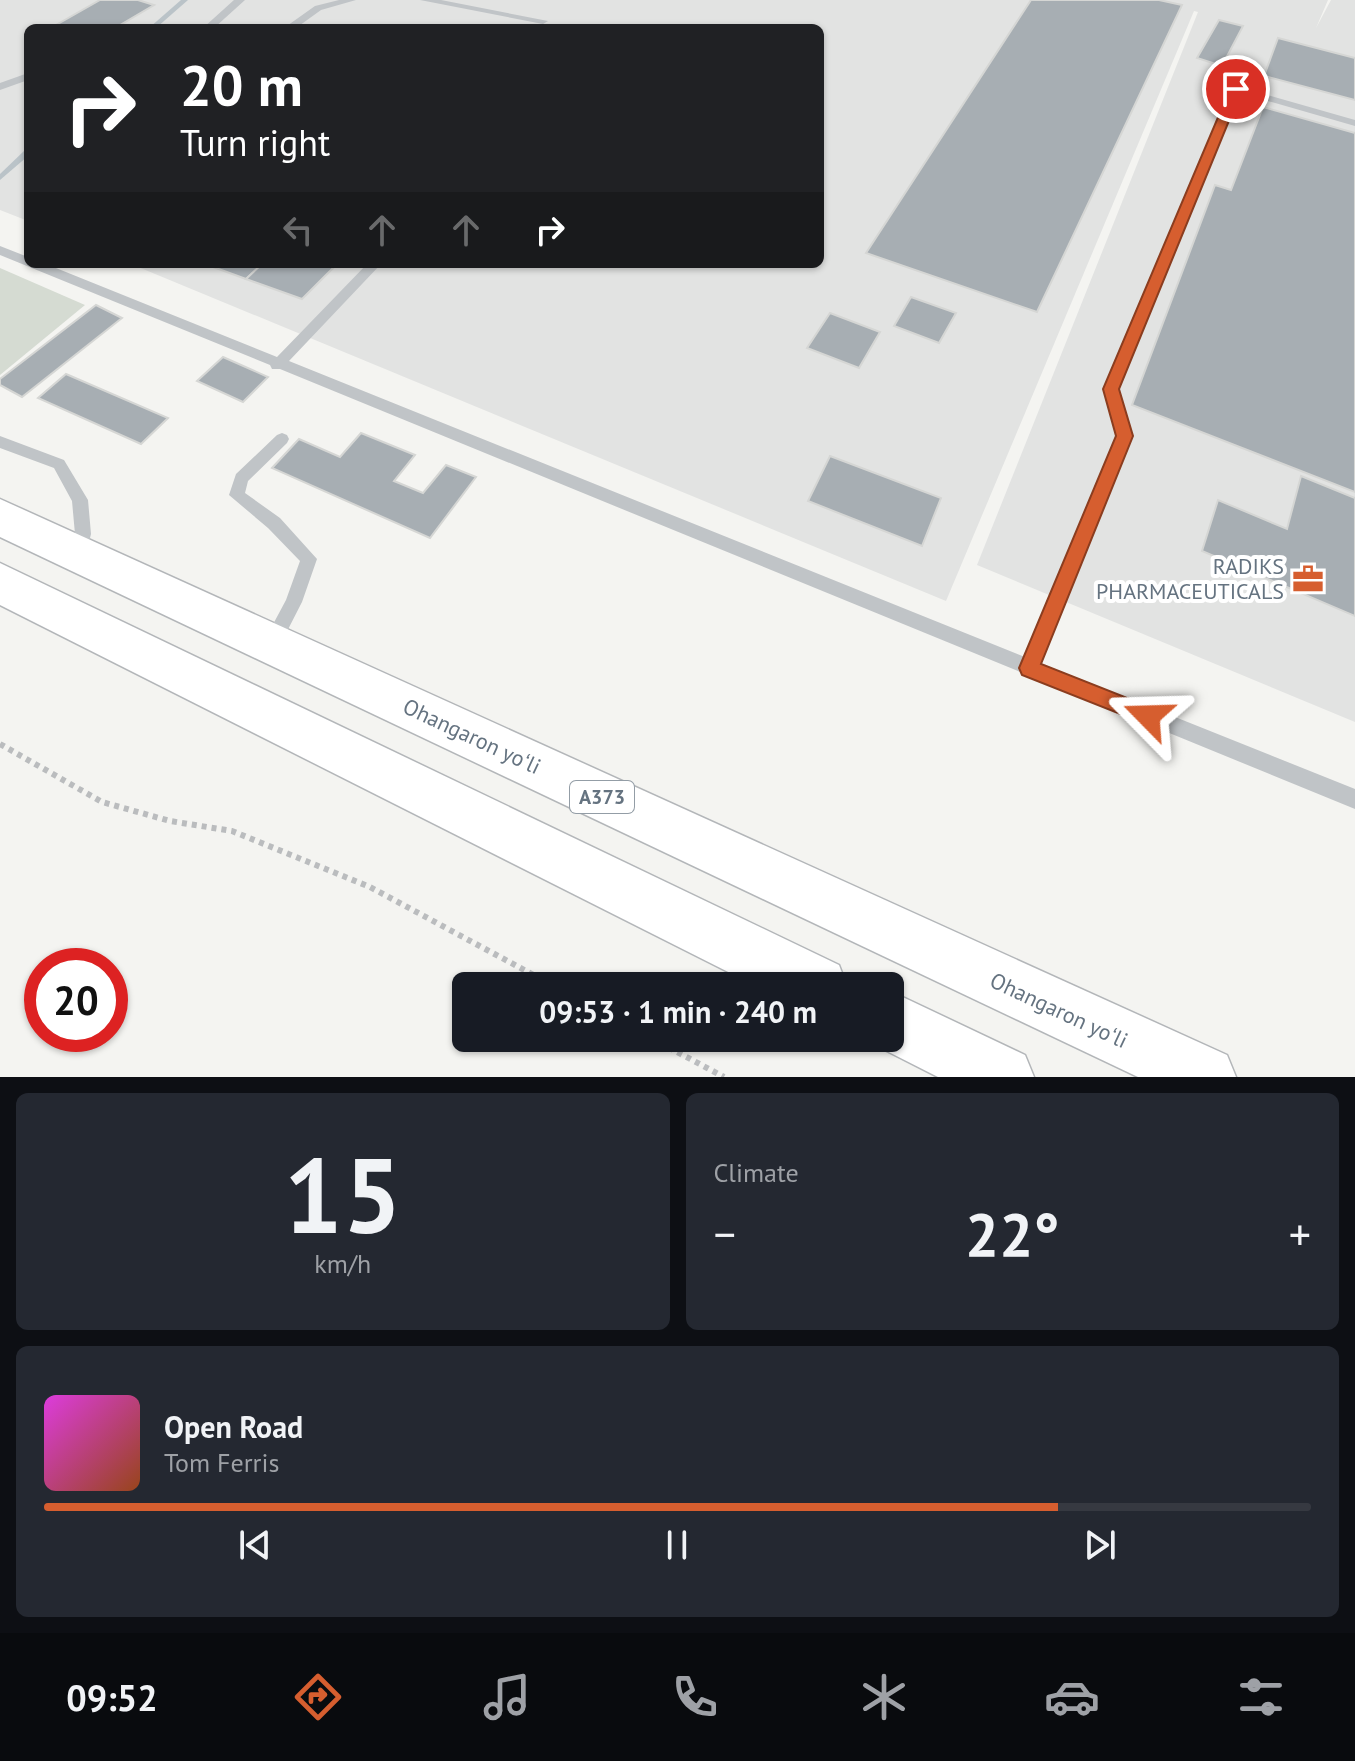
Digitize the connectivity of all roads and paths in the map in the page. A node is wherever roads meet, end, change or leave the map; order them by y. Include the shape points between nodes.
1 (240, 0) edge
2 (351, 0) edge
3 (425, 0) edge
4 (543, 21) dead end
5 (213, 24) edge
6 (295, 24) edge
7 (24, 78) edge
8 (0, 87) edge
9 (1355, 123) edge
10 (0, 250) edge
11 (24, 260) edge
12 (44, 268) edge
13 (371, 268) edge
14 (277, 365) junction
15 (282, 439) dead end
16 (0, 442) edge
17 (0, 517) edge
18 (79, 553) junction
19 (0, 583) edge
20 (272, 643) junction
21 (1029, 668) junction
22 (0, 744) edge
23 (1355, 799) edge
24 (528, 972) edge
25 (790, 972) edge
26 (904, 1028) edge
27 (677, 1052) edge
28 (1122, 1056) edge
29 (724, 1077) edge
30 (1003, 1077) edge
31 (1205, 1077) edge

1 - 5 lane
2 - 6 lane via 318,8
3 - 4 lane
7 - 8 lane
9 - 21 lane via 1236,89 1111,389 1125,436
10 - 11 lane
12 - 14 lane
13 - 14 lane
14 - 21 lane
15 - 20 lane via 241,478 237,495 309,559
16 - 18 lane via 59,464 80,500
17 - 18 highway, Ohangaron yoʻli / A373
18 - 20 highway, Ohangaron yoʻli / A373
19 - 25 highway
20 - 28 highway, Ohangaron yoʻli / A373
21 - 23 lane
22 - 24 path via 102,802 232,831 370,887
26 - 30 highway
27 - 29 path
28 - 31 highway, Ohangaron yoʻli / A373

